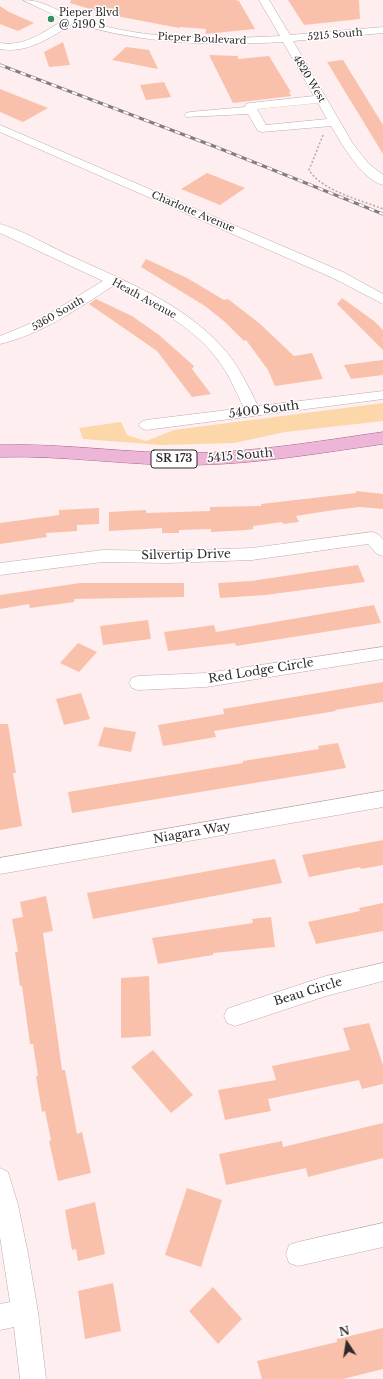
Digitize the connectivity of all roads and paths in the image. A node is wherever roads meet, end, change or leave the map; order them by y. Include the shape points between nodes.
1 (28, 0) edge
2 (264, 0) edge
3 (72, 20) junction
4 (383, 30) edge
5 (287, 39) junction
6 (0, 46) edge
7 (321, 99) junction
8 (252, 110) junction
9 (190, 115) dead end
10 (330, 123) junction
11 (0, 128) edge
12 (383, 181) edge
13 (383, 209) edge
14 (0, 228) edge
15 (112, 281) junction
16 (383, 300) edge
17 (0, 340) edge
18 (383, 395) edge
19 (253, 411) junction
20 (146, 425) dead end
21 (383, 438) edge
22 (0, 452) edge
23 (383, 550) edge
24 (0, 569) edge
25 (383, 652) edge
26 (138, 683) dead end
27 (383, 799) edge
28 (0, 866) edge
29 (383, 972) edge
30 (235, 1016) dead end
31 (0, 1180) edge
32 (383, 1235) edge
33 (298, 1254) dead end
34 (24, 1312) junction
35 (0, 1317) edge
36 (33, 1379) edge

1 - 3 street, Pieper Boulevard
2 - 5 street, 4820 West
3 - 5 street, Pieper Boulevard via 160,38 236,42
3 - 6 street via 30,44 16,47
4 - 5 street, 5215 South
5 - 7 street, 4820 West
7 - 8 street via 250,106
7 - 10 street, 4820 West
8 - 9 street
8 - 10 street via 262,129
10 - 12 street, 4820 West via 357,158 372,174
10 - 13 path via 310,165 309,173 320,183
11 - 16 street, Charlotte Avenue via 338,275
14 - 15 street, Heath Avenue
15 - 17 street, 5360 South via 36,327
15 - 19 street, Heath Avenue via 184,320 210,342 234,373
18 - 19 street, 5400 South
19 - 20 street, 5400 South
21 - 22 main road, 5415 South / SR 173 via 213,459 165,459 62,452
23 - 24 street, Silvertip Drive via 372,538 252,554 103,556
25 - 26 street, Red Lodge Circle via 206,680
27 - 28 street, Niagara Way
29 - 30 street, Beau Circle via 326,986
31 - 34 street via 9,1218
32 - 33 street
34 - 35 street
34 - 36 street

